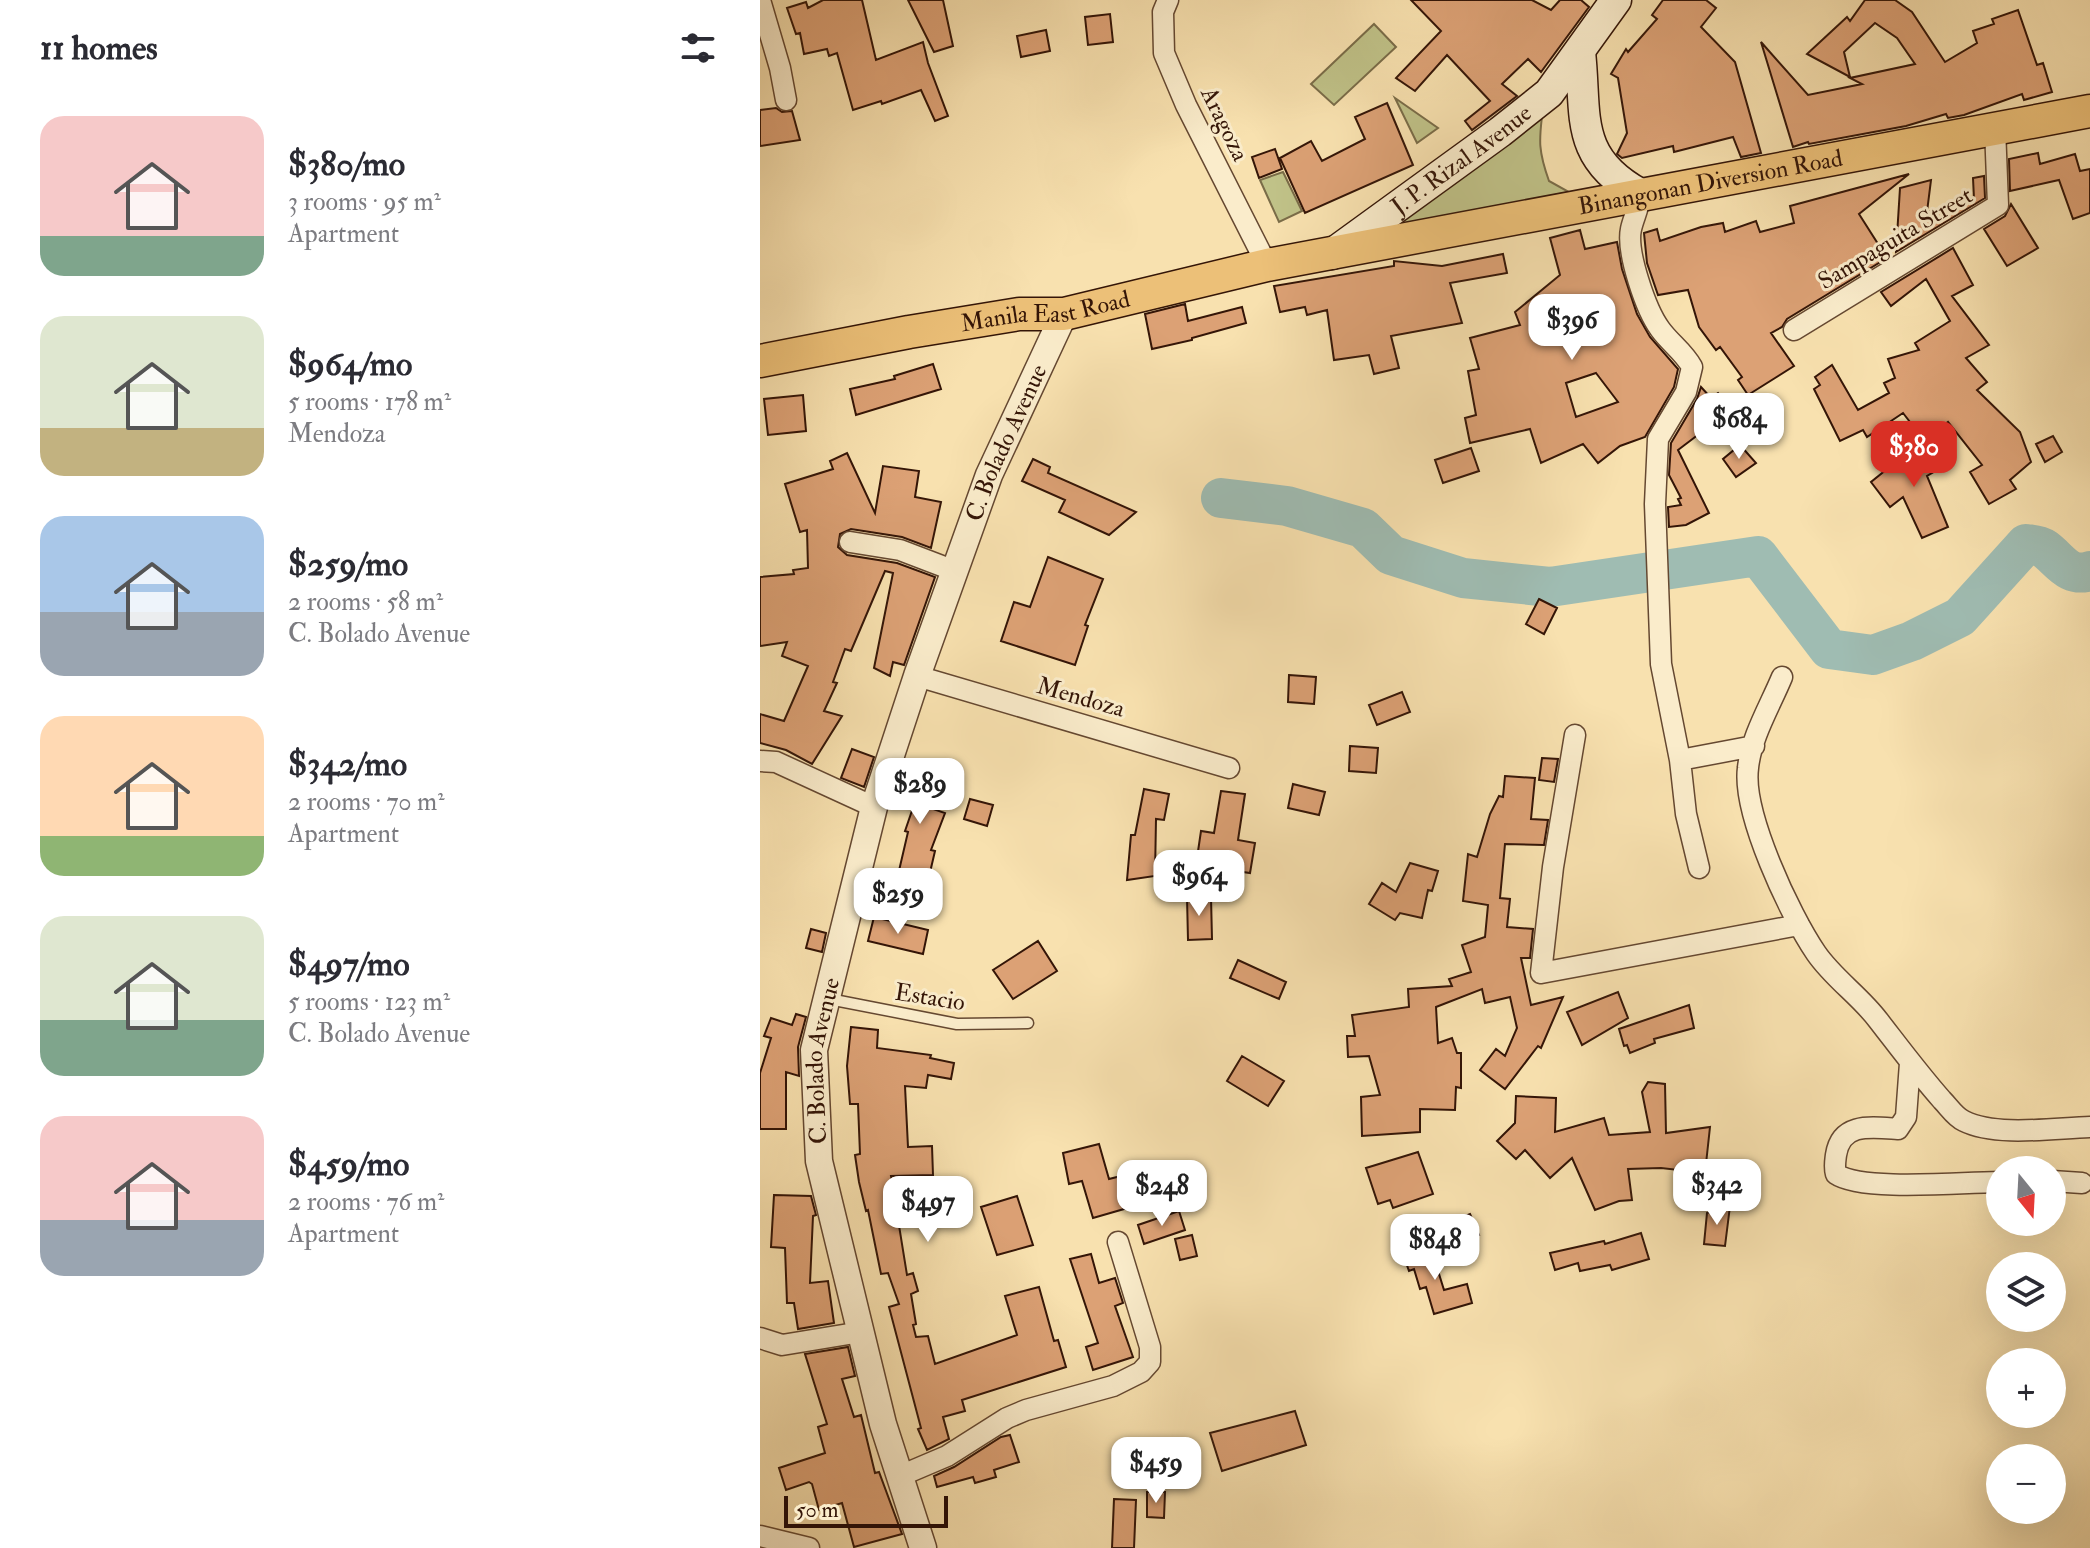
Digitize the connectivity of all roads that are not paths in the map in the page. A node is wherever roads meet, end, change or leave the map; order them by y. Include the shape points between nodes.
1 (760, 0) edge
2 (1168, 0) edge
3 (1616, 0) edge
4 (1580, 52) junction
5 (786, 100) dead end
6 (2090, 111) edge
7 (1995, 128) junction
8 (1640, 194) junction
9 (1331, 255) junction
10 (1267, 265) junction
11 (1064, 314) junction
12 (1794, 330) dead end
13 (760, 361) edge
14 (850, 542) dead end
15 (955, 571) junction
16 (917, 676) junction
17 (1782, 677) dead end
18 (1575, 735) dead end
19 (1754, 746) junction
20 (1680, 760) junction
21 (760, 761) edge
22 (1229, 768) dead end
23 (874, 807) junction
24 (1699, 868) dead end
25 (1799, 925) junction
26 (827, 999) junction
27 (1028, 1023) dead end
28 (1910, 1063) junction
29 (2090, 1127) edge
30 (2066, 1182) edge
31 (1986, 1183) edge
32 (2082, 1183) dead end
33 (1118, 1242) dead end
34 (861, 1332) junction
35 (760, 1338) edge
36 (900, 1476) junction
37 (760, 1536) edge
38 (809, 1548) edge
39 (923, 1548) edge

1 - 5 street
2 - 10 street, Aragoza via 1163,12 1164,53
3 - 4 main road, J. P. Rizal Avenue
4 - 8 main road via 1587,137 1606,167
4 - 9 main road, J. P. Rizal Avenue via 1549,93
6 - 7 main road, Binangonan Diversion Road
7 - 8 main road, Binangonan Diversion Road
7 - 12 street, Sampaguita Street via 1998,205
8 - 9 main road, Binangonan Diversion Road
8 - 20 street via 1630,231 1638,278 1658,327 1692,367 1686,392 1658,439 1655,464 1661,664
9 - 10 main road, Manila East Road
10 - 11 main road, Manila East Road
11 - 13 main road, Manila East Road via 1003,317
11 - 15 street, C. Bolado Avenue via 989,475
14 - 15 street via 900,550
15 - 16 street, C. Bolado Avenue
16 - 22 street, Mendoza
16 - 23 street, C. Bolado Avenue
17 - 19 street
18 - 25 street via 1541,973
19 - 20 street
19 - 25 street via 1747,788 1752,811
20 - 24 street
21 - 23 street via 776,762
23 - 26 street, C. Bolado Avenue
25 - 28 street via 1818,956 1876,1017
26 - 27 lane, Estacio via 957,1024
26 - 34 street, C. Bolado Avenue via 814,1050 819,1161
28 - 29 street via 1960,1120 2002,1129
28 - 31 street via 1906,1117 1898,1129 1848,1132 1838,1143 1836,1174 1916,1186
30 - 32 street
33 - 36 street via 1150,1347 1150,1362 1141,1372 1113,1386 1007,1418 947,1456
34 - 35 street via 782,1345
34 - 36 street, C. Bolado Avenue
36 - 39 street, C. Bolado Avenue
37 - 38 street

